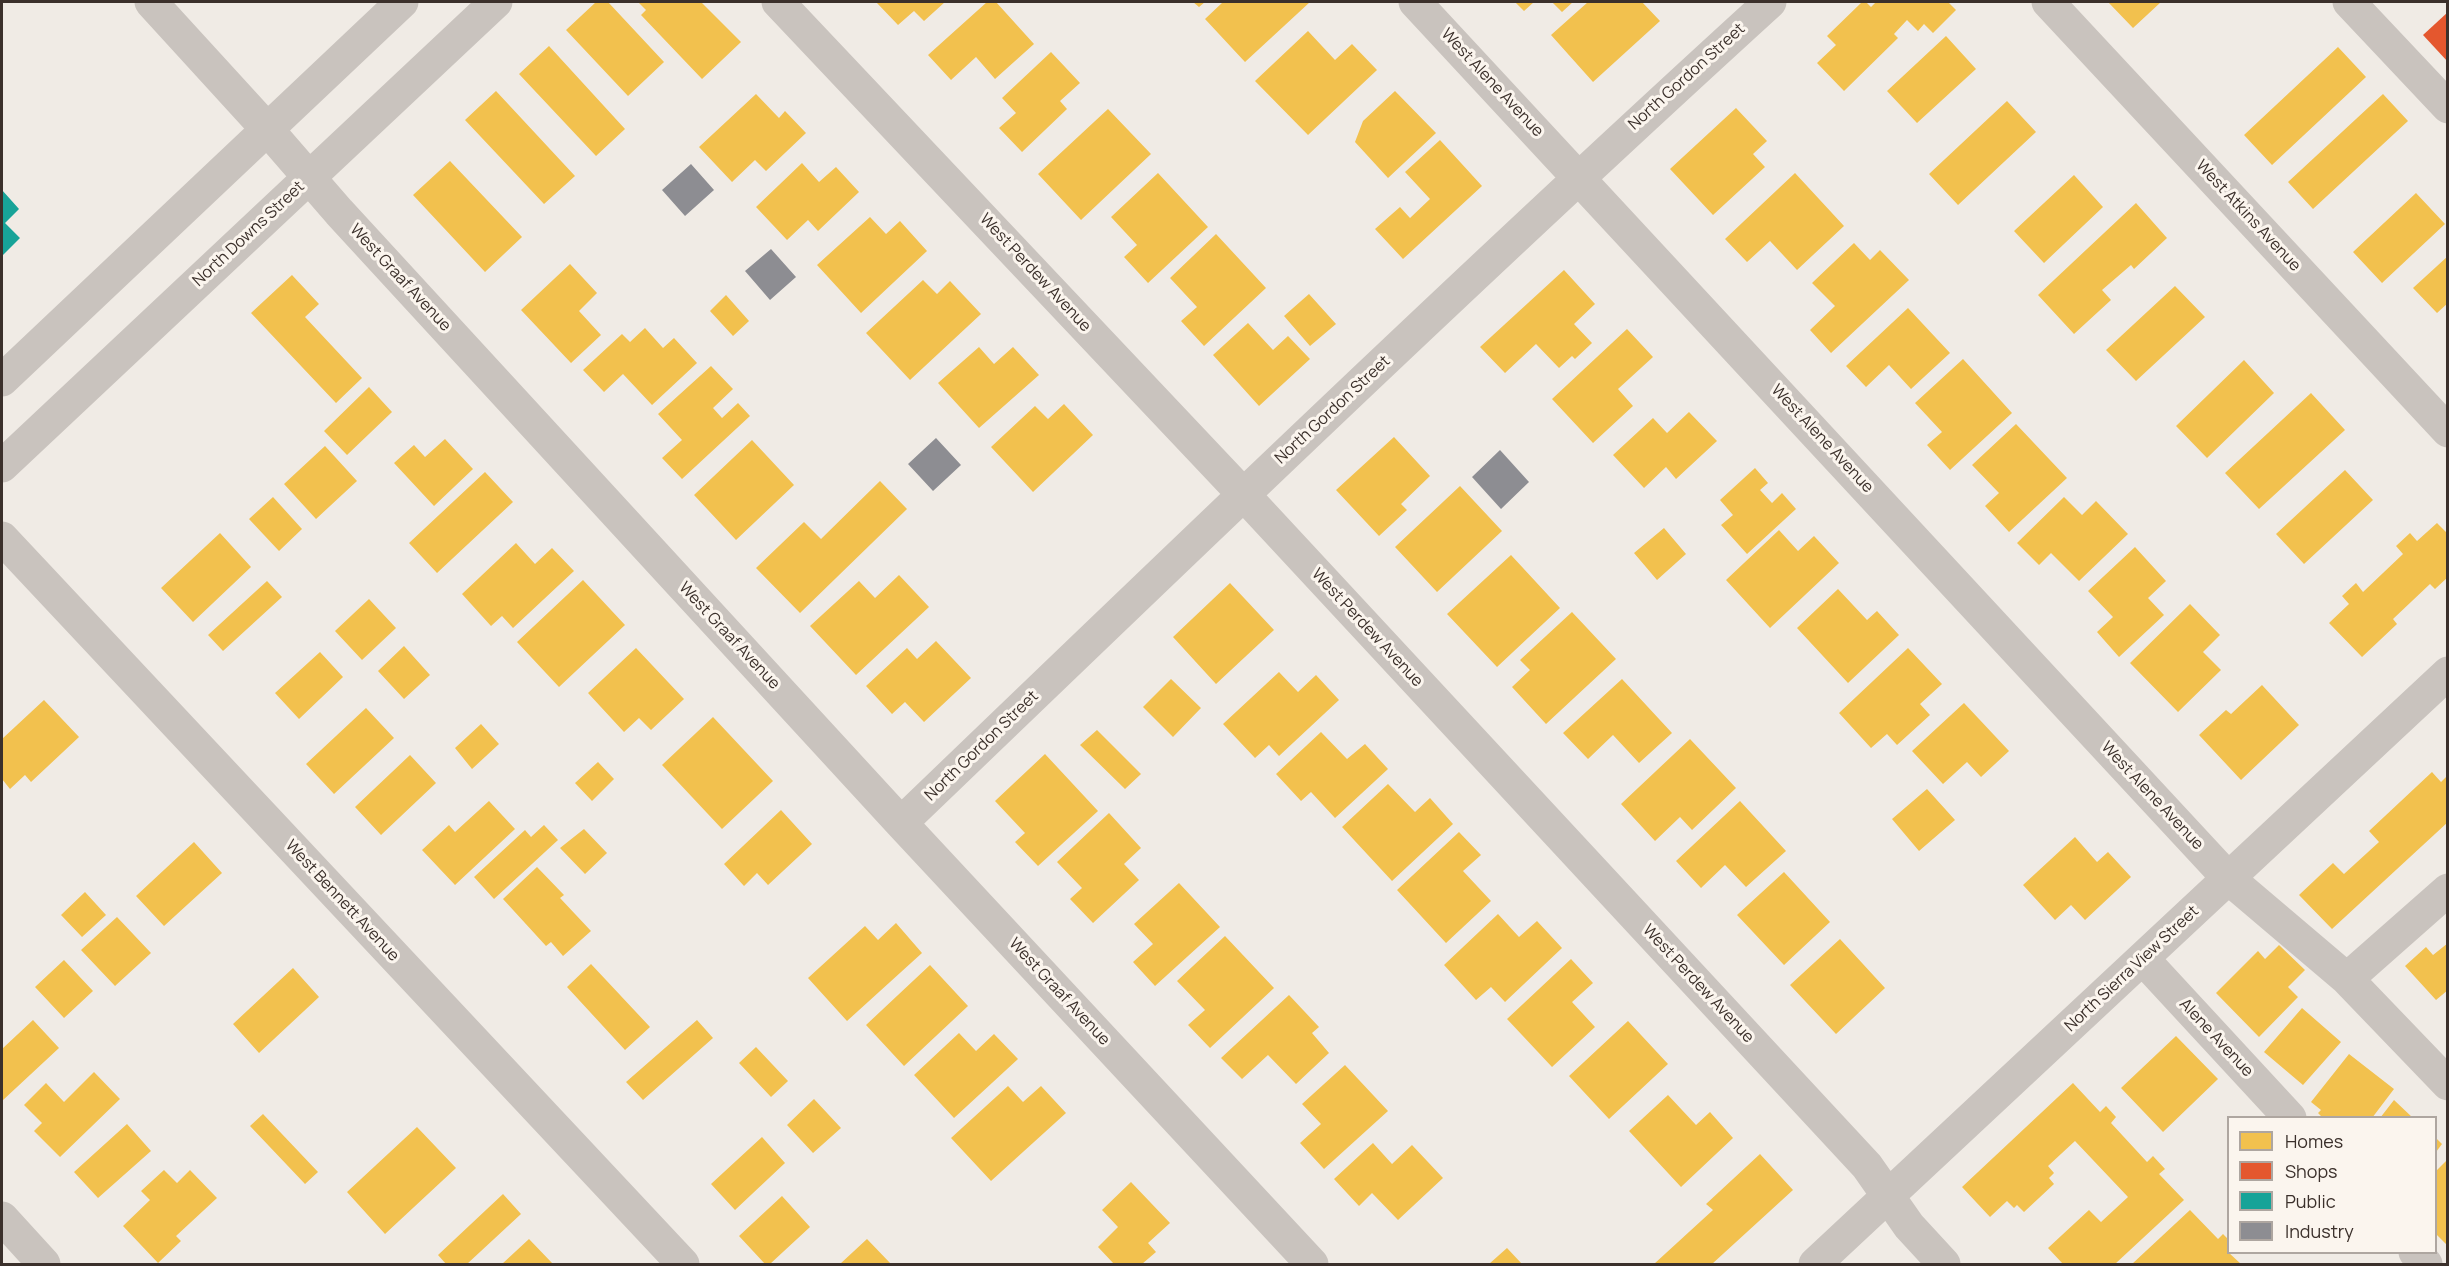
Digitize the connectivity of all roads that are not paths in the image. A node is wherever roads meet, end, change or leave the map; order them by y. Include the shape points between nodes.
1 (151, 2) edge
2 (402, 2) edge
3 (496, 2) edge
4 (778, 2) edge
5 (1415, 2) edge
6 (1770, 2) edge
7 (2048, 2) edge
8 (2349, 2) edge
9 (2448, 107) edge
10 (267, 129) junction
11 (1580, 177) junction
12 (309, 178) junction
13 (2, 380) edge
14 (2448, 432) edge
15 (2, 466) edge
16 (1243, 494) junction
17 (2, 538) edge
18 (2448, 673) edge
19 (901, 823) junction
20 (2228, 878) junction
21 (2448, 890) edge
22 (2143, 959) junction
23 (2347, 979) junction
24 (2448, 1084) edge
25 (2288, 1116) edge
26 (1887, 1197) junction
27 (2, 1218) edge
28 (44, 1264) edge
29 (683, 1264) edge
30 (1312, 1264) edge
31 (1815, 1264) edge
32 (1944, 1264) edge

1 - 10 street, West Graaf Avenue
2 - 10 street
3 - 12 street, North Downs Street
4 - 16 street, West Perdew Avenue
5 - 11 street, West Alene Avenue
6 - 11 street, North Gordon Street
7 - 14 street, West Atkins Avenue
8 - 9 street
10 - 12 street, West Graaf Avenue
10 - 13 street
11 - 16 street, North Gordon Street
11 - 20 street, West Alene Avenue
12 - 15 street, North Downs Street
12 - 19 street, West Graaf Avenue
16 - 19 street, North Gordon Street
16 - 26 street, West Perdew Avenue via 1859,1158
17 - 29 street, West Bennett Avenue
18 - 20 street, North Sierra View Street
19 - 30 street, West Graaf Avenue
20 - 22 street, North Sierra View Street
20 - 23 street, West Alene Avenue
21 - 23 street
22 - 25 street, Alene Avenue
22 - 26 street, North Sierra View Street
23 - 24 street, West Alene Avenue
26 - 31 street, North Sierra View Street
26 - 32 street, West Perdew Avenue
27 - 28 street

